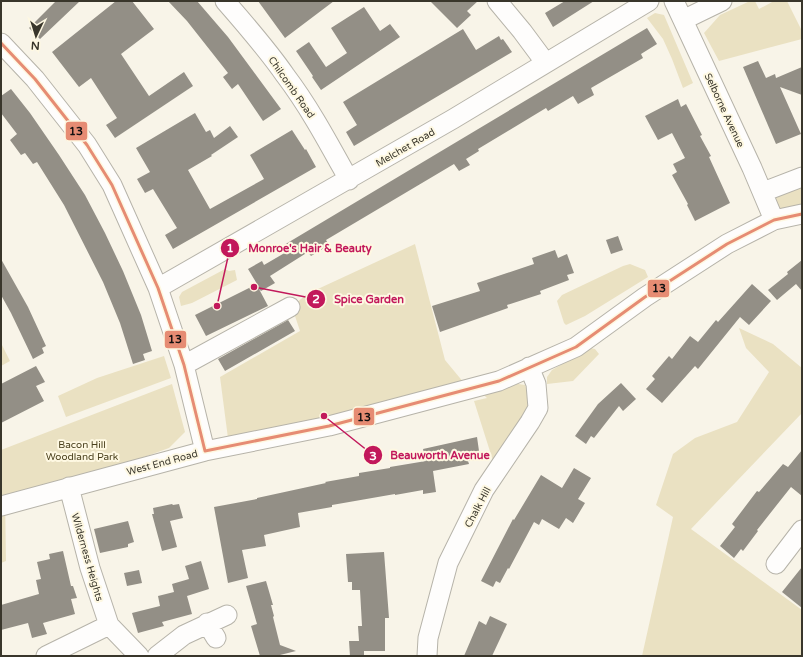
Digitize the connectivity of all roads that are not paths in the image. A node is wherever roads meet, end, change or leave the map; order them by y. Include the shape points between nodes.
1 (225, 1) edge
2 (649, 1) edge
3 (674, 1) edge
4 (722, 1) edge
5 (503, 3) edge
6 (683, 20) junction
7 (3, 49) edge
8 (545, 62) junction
9 (802, 177) edge
10 (349, 180) junction
11 (763, 192) junction
12 (802, 214) edge
13 (774, 220) junction
14 (158, 288) junction
15 (290, 307) dead end
16 (184, 365) junction
17 (529, 367) junction
18 (205, 451) junction
19 (69, 487) junction
20 (1, 506) edge
21 (802, 530) edge
22 (776, 564) dead end
23 (227, 615) dead end
24 (109, 626) junction
25 (46, 656) edge
26 (139, 656) edge
27 (157, 656) edge
28 (427, 656) edge

1 - 10 street, Chilcomb Road via 286,76 311,113
2 - 8 street, Melchet Road
3 - 6 street, Selborne Avenue
4 - 6 street
5 - 8 street
6 - 11 street, Selborne Avenue
7 - 14 street via 35,79 87,145 112,185
8 - 10 street, Melchet Road
9 - 11 street
10 - 14 street, Melchet Road
11 - 13 street, Selborne Avenue
12 - 13 street, West End Road
13 - 17 street, West End Road via 727,244 645,297 576,347
14 - 16 street
15 - 16 street
16 - 18 street
17 - 18 street, West End Road via 499,381 336,424
17 - 28 street, Chalk Hill via 536,384 538,408 484,490 448,563 428,638
18 - 19 street, West End Road
19 - 20 street, West End Road
19 - 24 street, Wilderness Heights via 90,568
21 - 22 street
23 - 27 street via 211,631 184,635
24 - 25 street
24 - 26 street, Wilderness Heights

